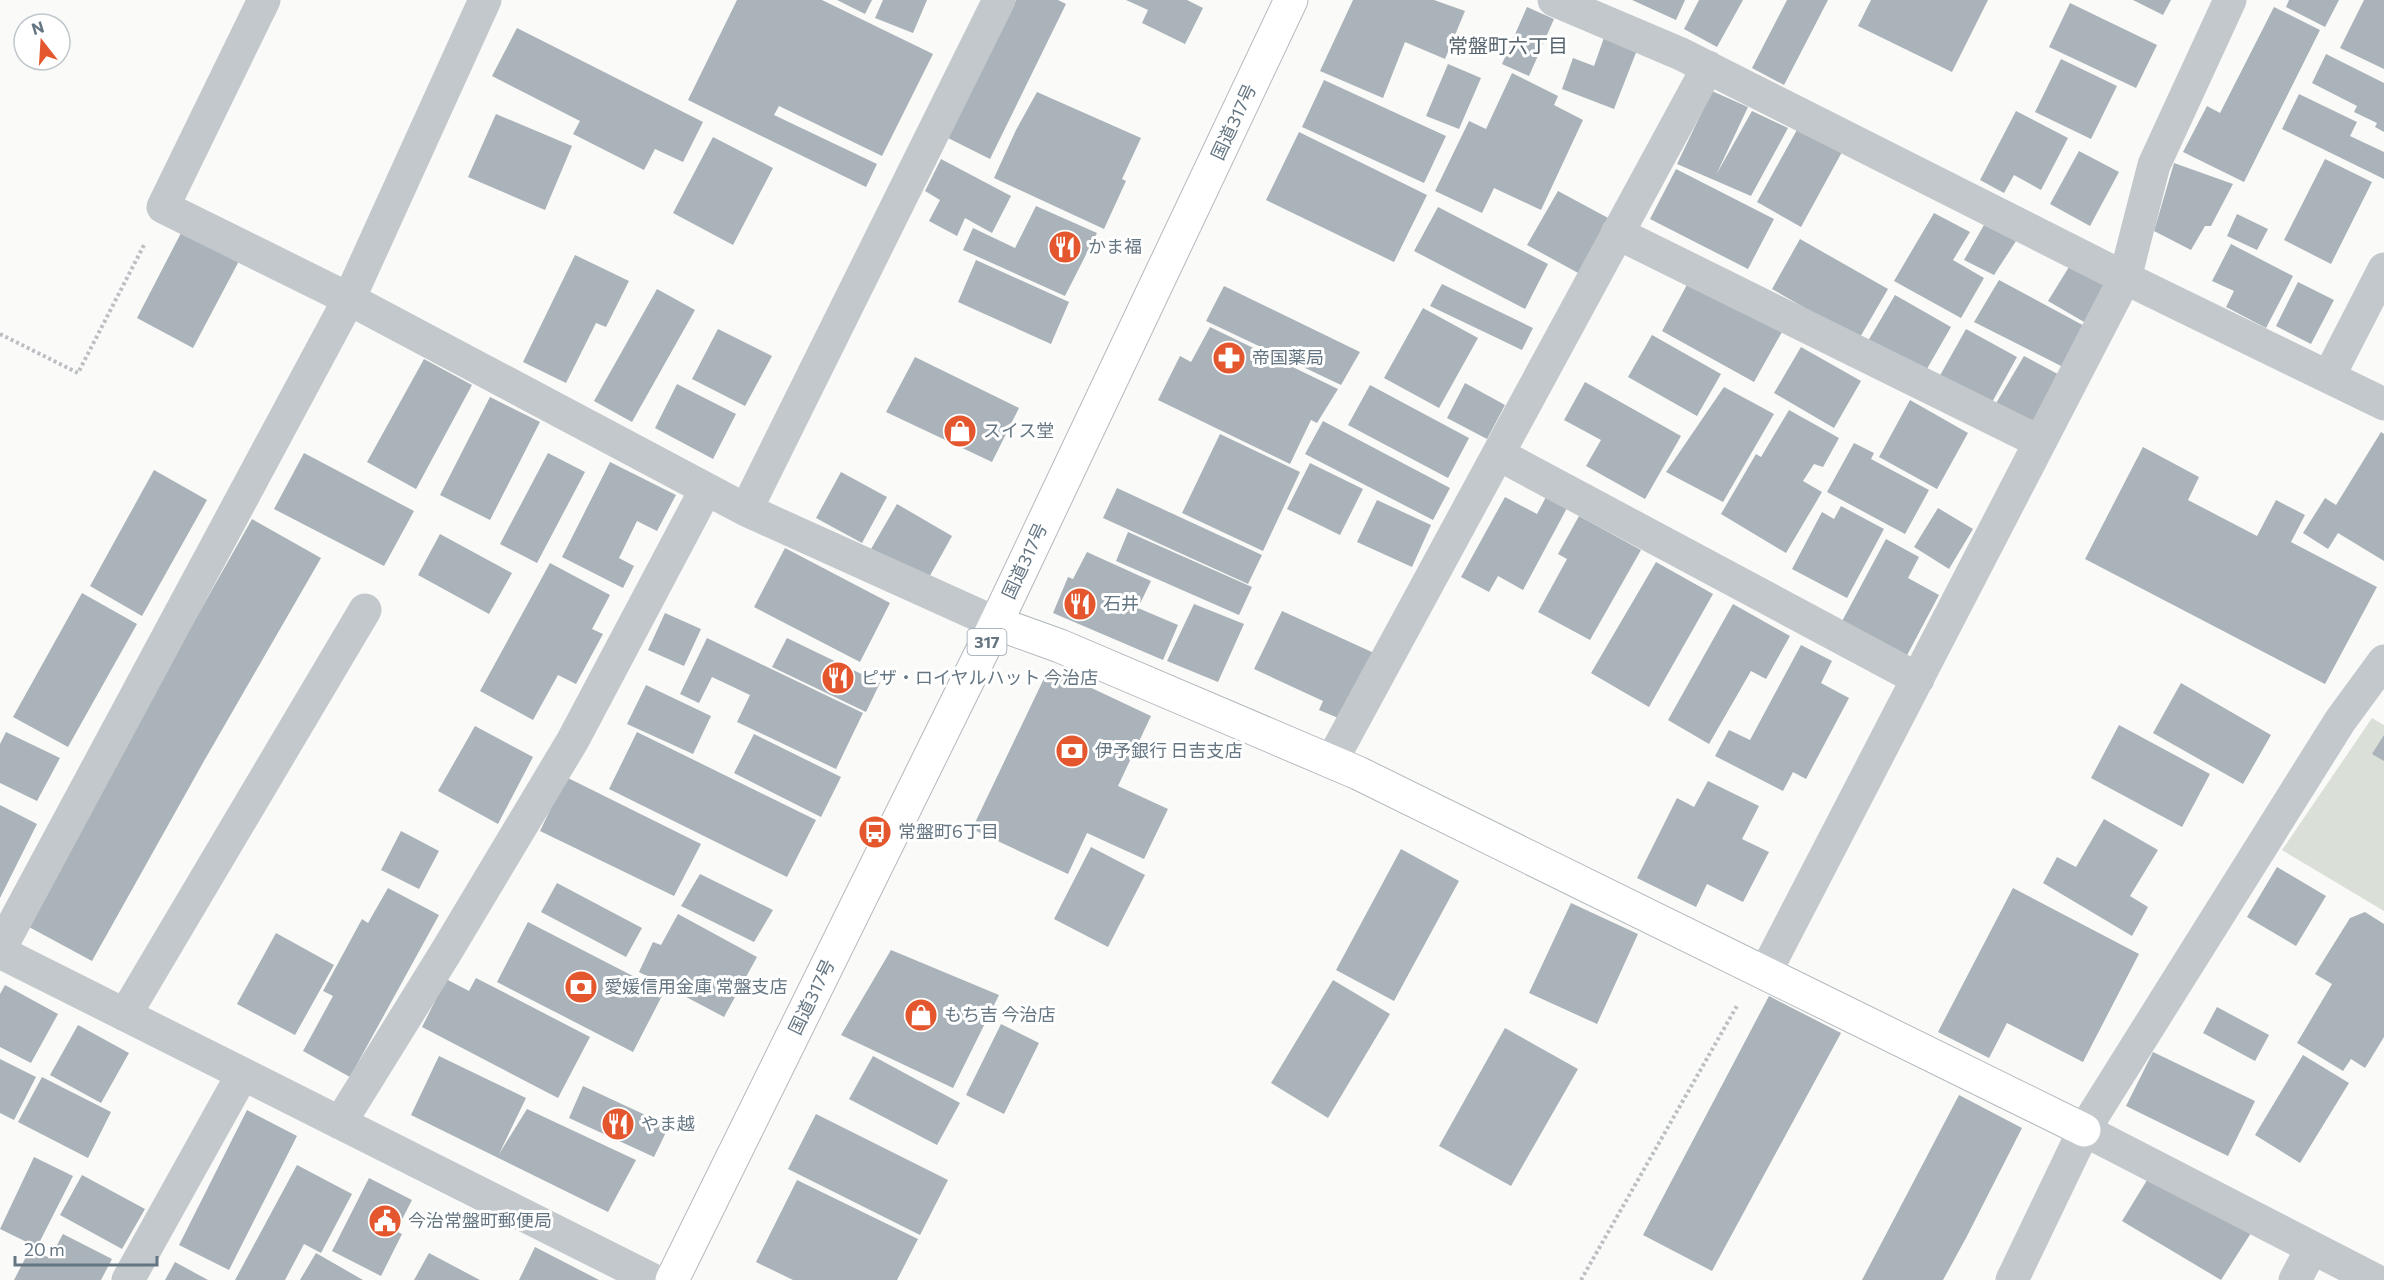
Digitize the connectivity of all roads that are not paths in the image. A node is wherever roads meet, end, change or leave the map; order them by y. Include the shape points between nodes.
1 (264, 0) edge
2 (485, 0) edge
3 (999, 0) edge
4 (1291, 0) edge
5 (1554, 0) edge
6 (2230, 0) edge
7 (1708, 67) junction
8 (1617, 233) junction
9 (2384, 269) edge
10 (2125, 278) junction
11 (349, 299) junction
12 (2329, 376) junction
13 (2384, 404) edge
14 (2040, 442) junction
15 (1498, 454) junction
16 (706, 489) junction
17 (746, 510) junction
18 (365, 609) dead end
19 (996, 623) junction
20 (2384, 661) edge
21 (1918, 679) junction
22 (1331, 762) junction
23 (0, 951) edge
24 (1761, 971) junction
25 (125, 1015) junction
26 (242, 1075) junction
27 (340, 1123) junction
28 (2084, 1130) junction
29 (2312, 1248) junction
30 (128, 1280) edge
31 (653, 1280) edge
32 (672, 1280) edge
33 (2012, 1280) edge
34 (2295, 1280) edge
35 (2375, 1280) edge

1 - 11 street via 163,207
2 - 11 street
3 - 17 street
4 - 19 main road, 国道317号 / 317
5 - 7 street
6 - 10 street via 2154,165
7 - 8 street
7 - 10 street
8 - 14 street
8 - 15 street
9 - 12 street
10 - 12 street
10 - 14 street
11 - 16 street
11 - 23 street
12 - 13 street
14 - 21 street
15 - 21 street
15 - 22 street
16 - 17 street
16 - 27 street via 573,740
17 - 19 street
18 - 25 street
19 - 22 main road via 1060,646
19 - 32 main road, 国道317号 / 317
20 - 28 street via 2340,721
21 - 24 street
22 - 24 main road
23 - 25 street
24 - 28 main road
25 - 26 street
26 - 27 street
26 - 30 street
27 - 31 street
28 - 29 street
28 - 33 street
29 - 34 street
29 - 35 street

